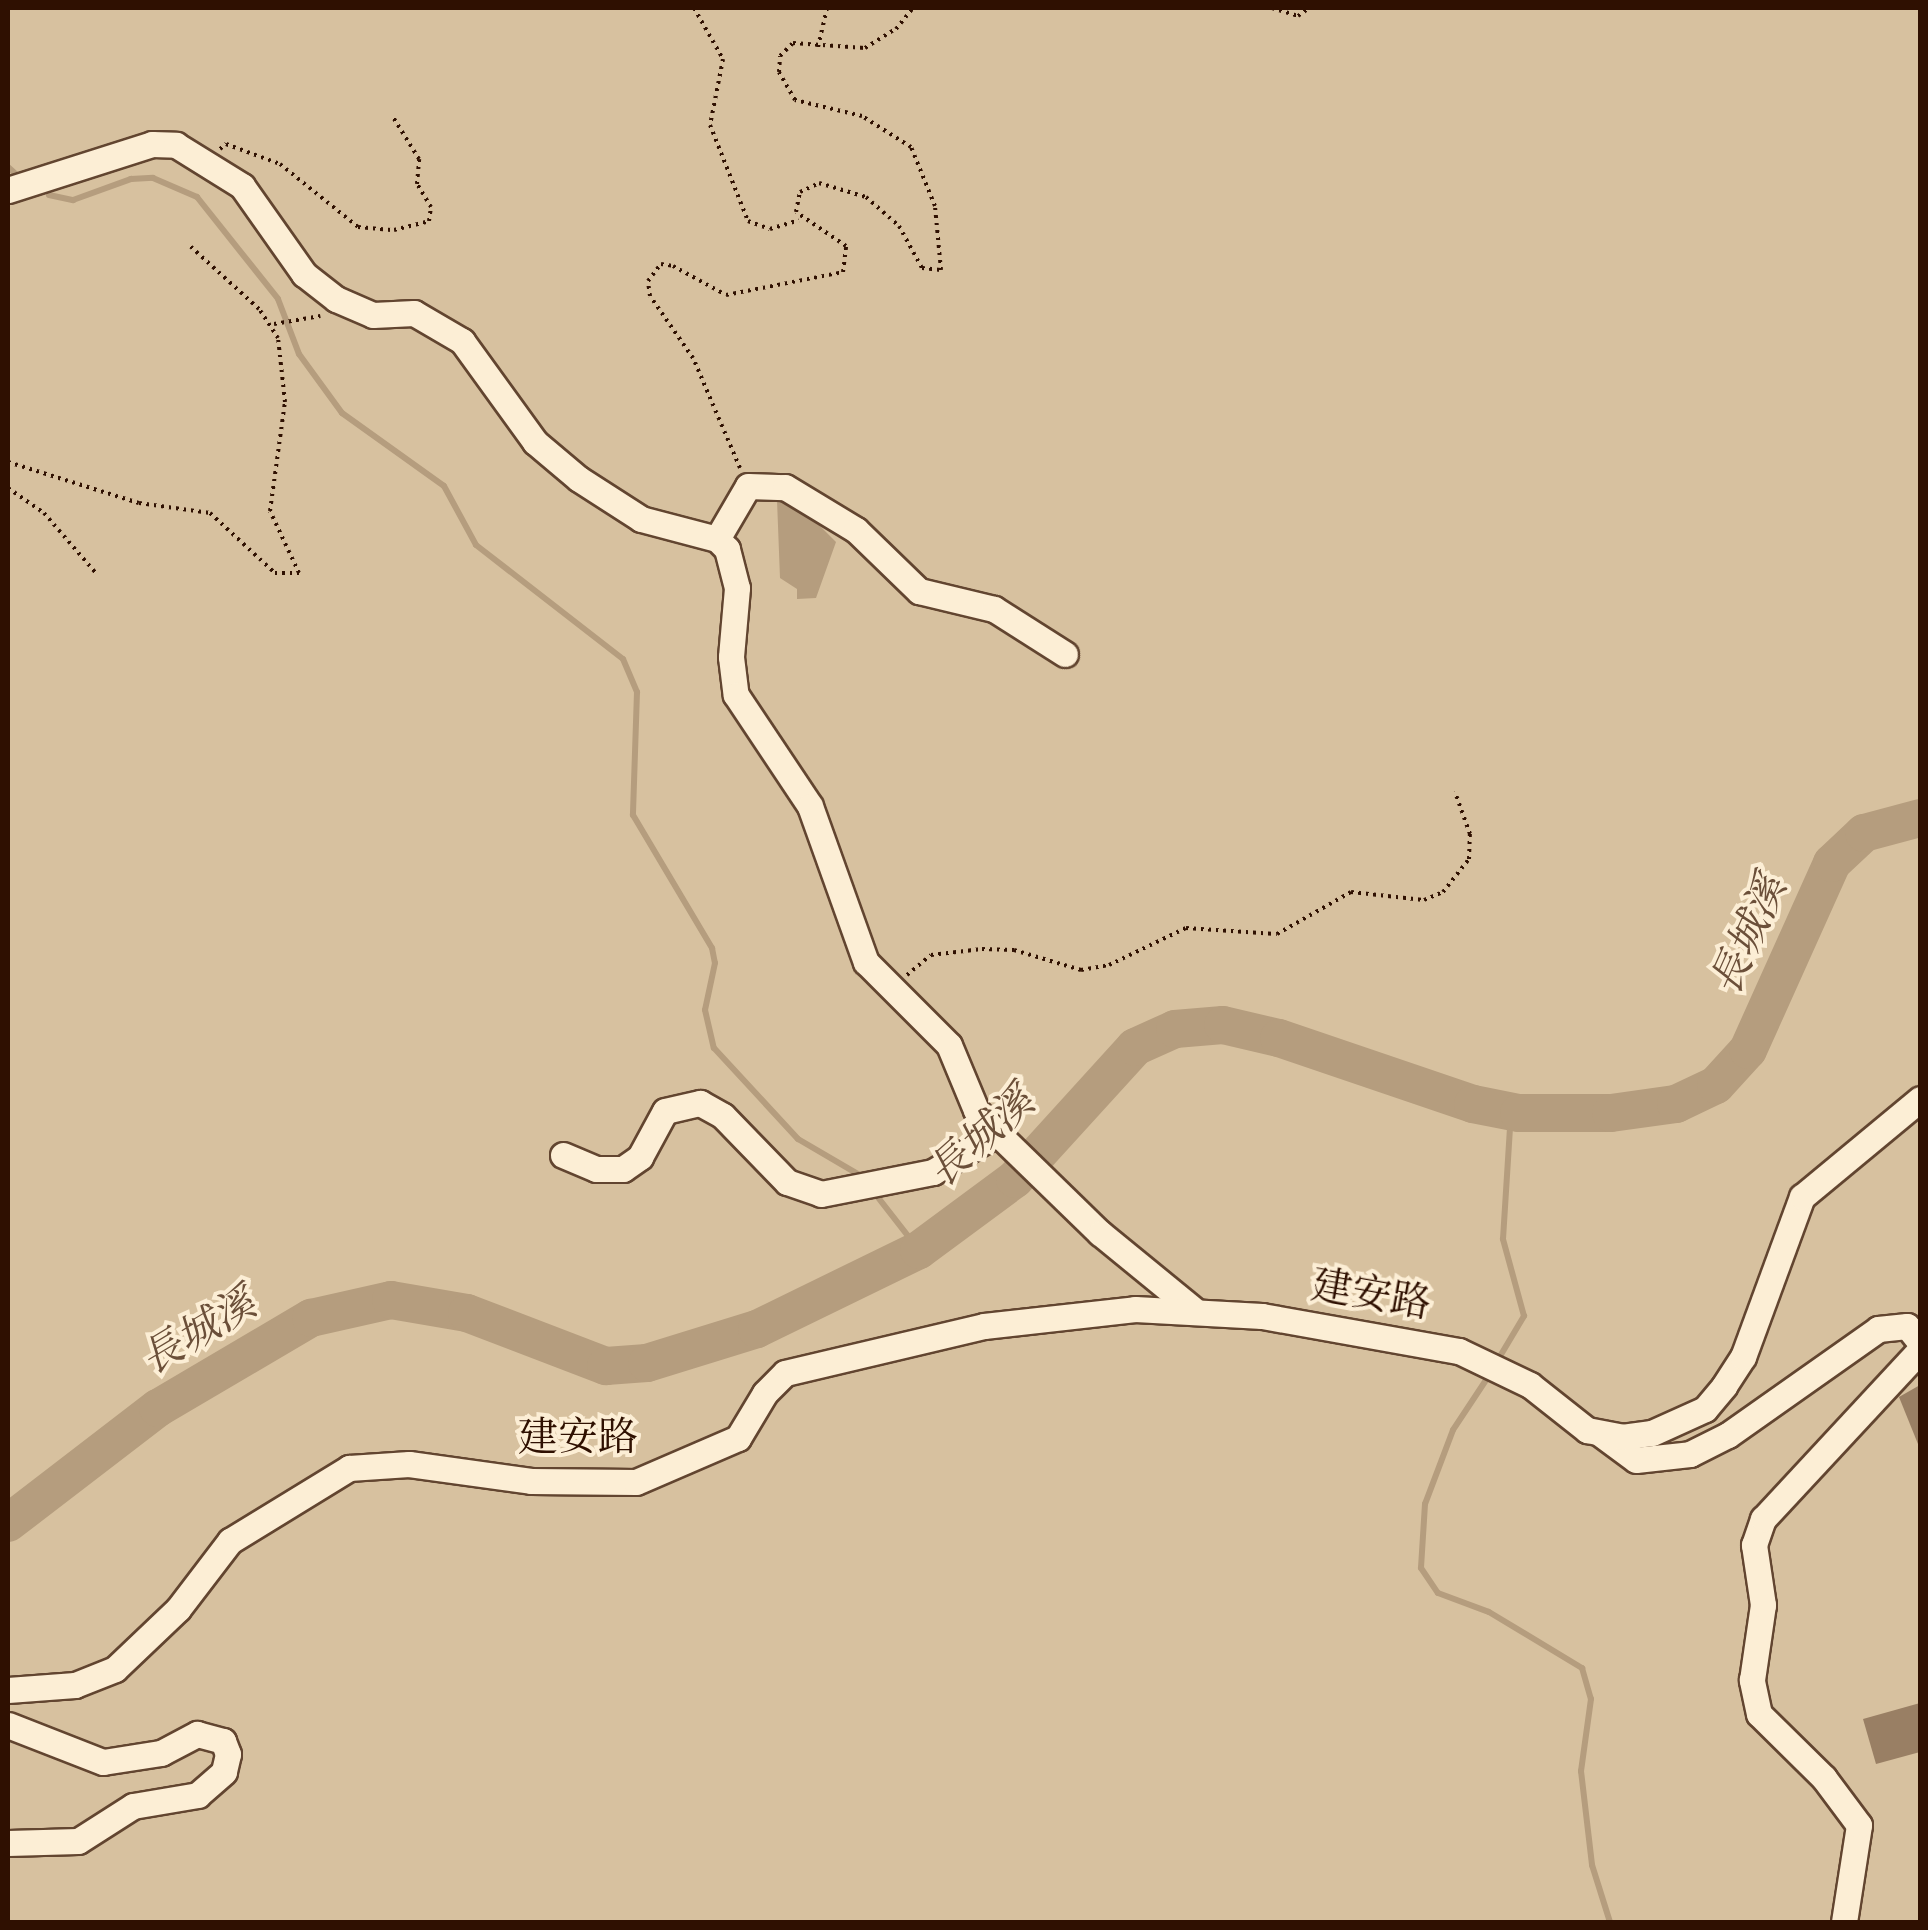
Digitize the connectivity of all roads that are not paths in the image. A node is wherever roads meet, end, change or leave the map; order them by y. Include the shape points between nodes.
1 (8, 190) edge
2 (717, 539) junction
3 (1065, 654) dead end
4 (1920, 1100) edge
5 (1003, 1139) junction
6 (563, 1155) dead end
7 (1194, 1309) junction
8 (1920, 1342) edge
9 (1920, 1350) edge
10 (1602, 1435) junction
11 (8, 1690) edge
12 (8, 1725) edge
13 (8, 1843) edge
14 (1844, 1922) edge

1 - 2 street via 162,142 204,162 242,186 304,274 336,299 373,315 414,314 462,341 536,442 579,479 640,520
2 - 3 street via 748,486 795,490 856,530 920,590 994,609
2 - 5 street via 737,588 731,657 736,695 803,792 838,876 853,939 894,995 949,1045 976,1110
4 - 10 street via 1802,1197 1742,1357 1705,1409 1652,1434
5 - 6 street via 934,1172 820,1194 787,1182 723,1116 700,1103 665,1111 640,1156 623,1169 596,1169
5 - 7 street via 1100,1233
7 - 10 street, 建安路 via 1425,1342 1517,1377
7 - 11 street, 建安路 via 1037,1318 804,1366 774,1381 738,1438 636,1482 531,1481 409,1464 349,1468 230,1541 178,1609 114,1669 74,1685
8 - 10 street via 1907,1326 1878,1329 1728,1436 1690,1454 1636,1460
9 - 14 street via 1764,1518 1754,1545 1762,1605 1752,1680 1760,1714 1860,1825
12 - 13 street via 102,1762 161,1753 197,1734 224,1741 228,1754 224,1772 198,1795 133,1806 78,1841

